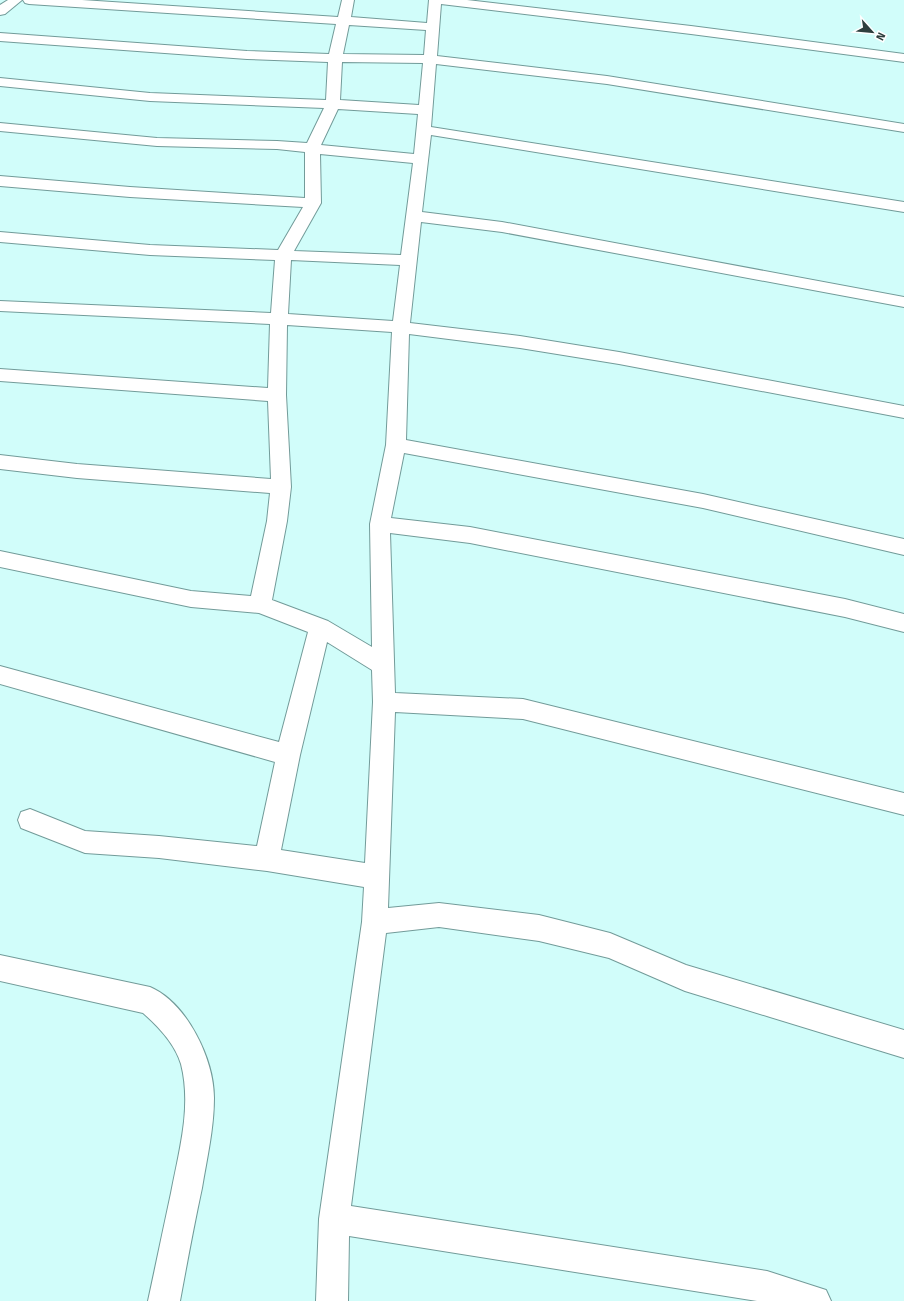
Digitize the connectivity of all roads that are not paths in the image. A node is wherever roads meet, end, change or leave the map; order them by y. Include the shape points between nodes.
1 (16, 0) edge
2 (29, 0) edge
3 (348, 0) edge
4 (435, 0) edge
5 (0, 11) edge
6 (343, 20) junction
7 (432, 27) junction
8 (0, 37) edge
9 (335, 58) junction
10 (904, 58) edge
11 (429, 59) junction
12 (0, 82) edge
13 (333, 104) junction
14 (424, 120) junction
15 (0, 127) edge
16 (904, 128) edge
17 (312, 148) junction
18 (420, 158) junction
19 (0, 181) edge
20 (313, 203) junction
21 (904, 207) edge
22 (413, 216) junction
23 (0, 237) edge
24 (283, 255) junction
25 (408, 260) junction
26 (904, 302) edge
27 (0, 306) edge
28 (279, 319) junction
29 (401, 327) junction
30 (0, 375) edge
31 (277, 395) junction
32 (904, 412) edge
33 (396, 445) junction
34 (0, 462) edge
35 (281, 487) junction
36 (380, 524) junction
37 (904, 547) edge
38 (0, 559) edge
39 (260, 605) junction
40 (904, 623) edge
41 (320, 627) junction
42 (384, 665) junction
43 (0, 675) edge
44 (384, 702) junction
45 (288, 755) junction
46 (904, 804) edge
47 (30, 820) dead end
48 (267, 859) junction
49 (377, 877) junction
50 (374, 922) junction
51 (0, 968) edge
52 (904, 1044) edge
53 (334, 1219) junction
54 (164, 1301) edge
55 (332, 1301) edge
56 (815, 1301) edge

1 - 5 street
2 - 6 street
3 - 6 street
4 - 7 street
4 - 10 street
6 - 7 street
6 - 9 street
7 - 11 street
8 - 9 street via 247,55
9 - 11 street
9 - 13 street
11 - 14 street
11 - 16 street via 607,80
12 - 13 street via 150,97
13 - 14 street
13 - 17 street
14 - 18 street
14 - 21 street
15 - 17 street via 157,142 265,144
17 - 18 street
17 - 20 street
18 - 22 street
19 - 20 street
20 - 24 street
22 - 25 street
22 - 26 street via 502,227
23 - 24 street via 150,250
24 - 25 street
24 - 28 street
25 - 29 street
27 - 28 street
28 - 29 street
28 - 31 street
29 - 32 street via 619,358
29 - 33 street
30 - 31 street
31 - 35 street
33 - 36 street
33 - 37 street via 703,501
34 - 35 street via 77,471
35 - 39 street
36 - 40 street via 470,535 845,608
36 - 42 street
38 - 39 street via 191,599
39 - 41 street
41 - 42 street
41 - 45 street
42 - 44 street
43 - 45 street
44 - 46 street via 523,709
44 - 49 street
45 - 48 street
47 - 48 street via 85,842
48 - 49 street
49 - 50 street
50 - 52 street via 438,916 539,928 610,946 685,978
50 - 53 street
51 - 54 street via 150,1001 178,1030 194,1060 200,1096 198,1131
53 - 55 street
53 - 56 street via 767,1287

